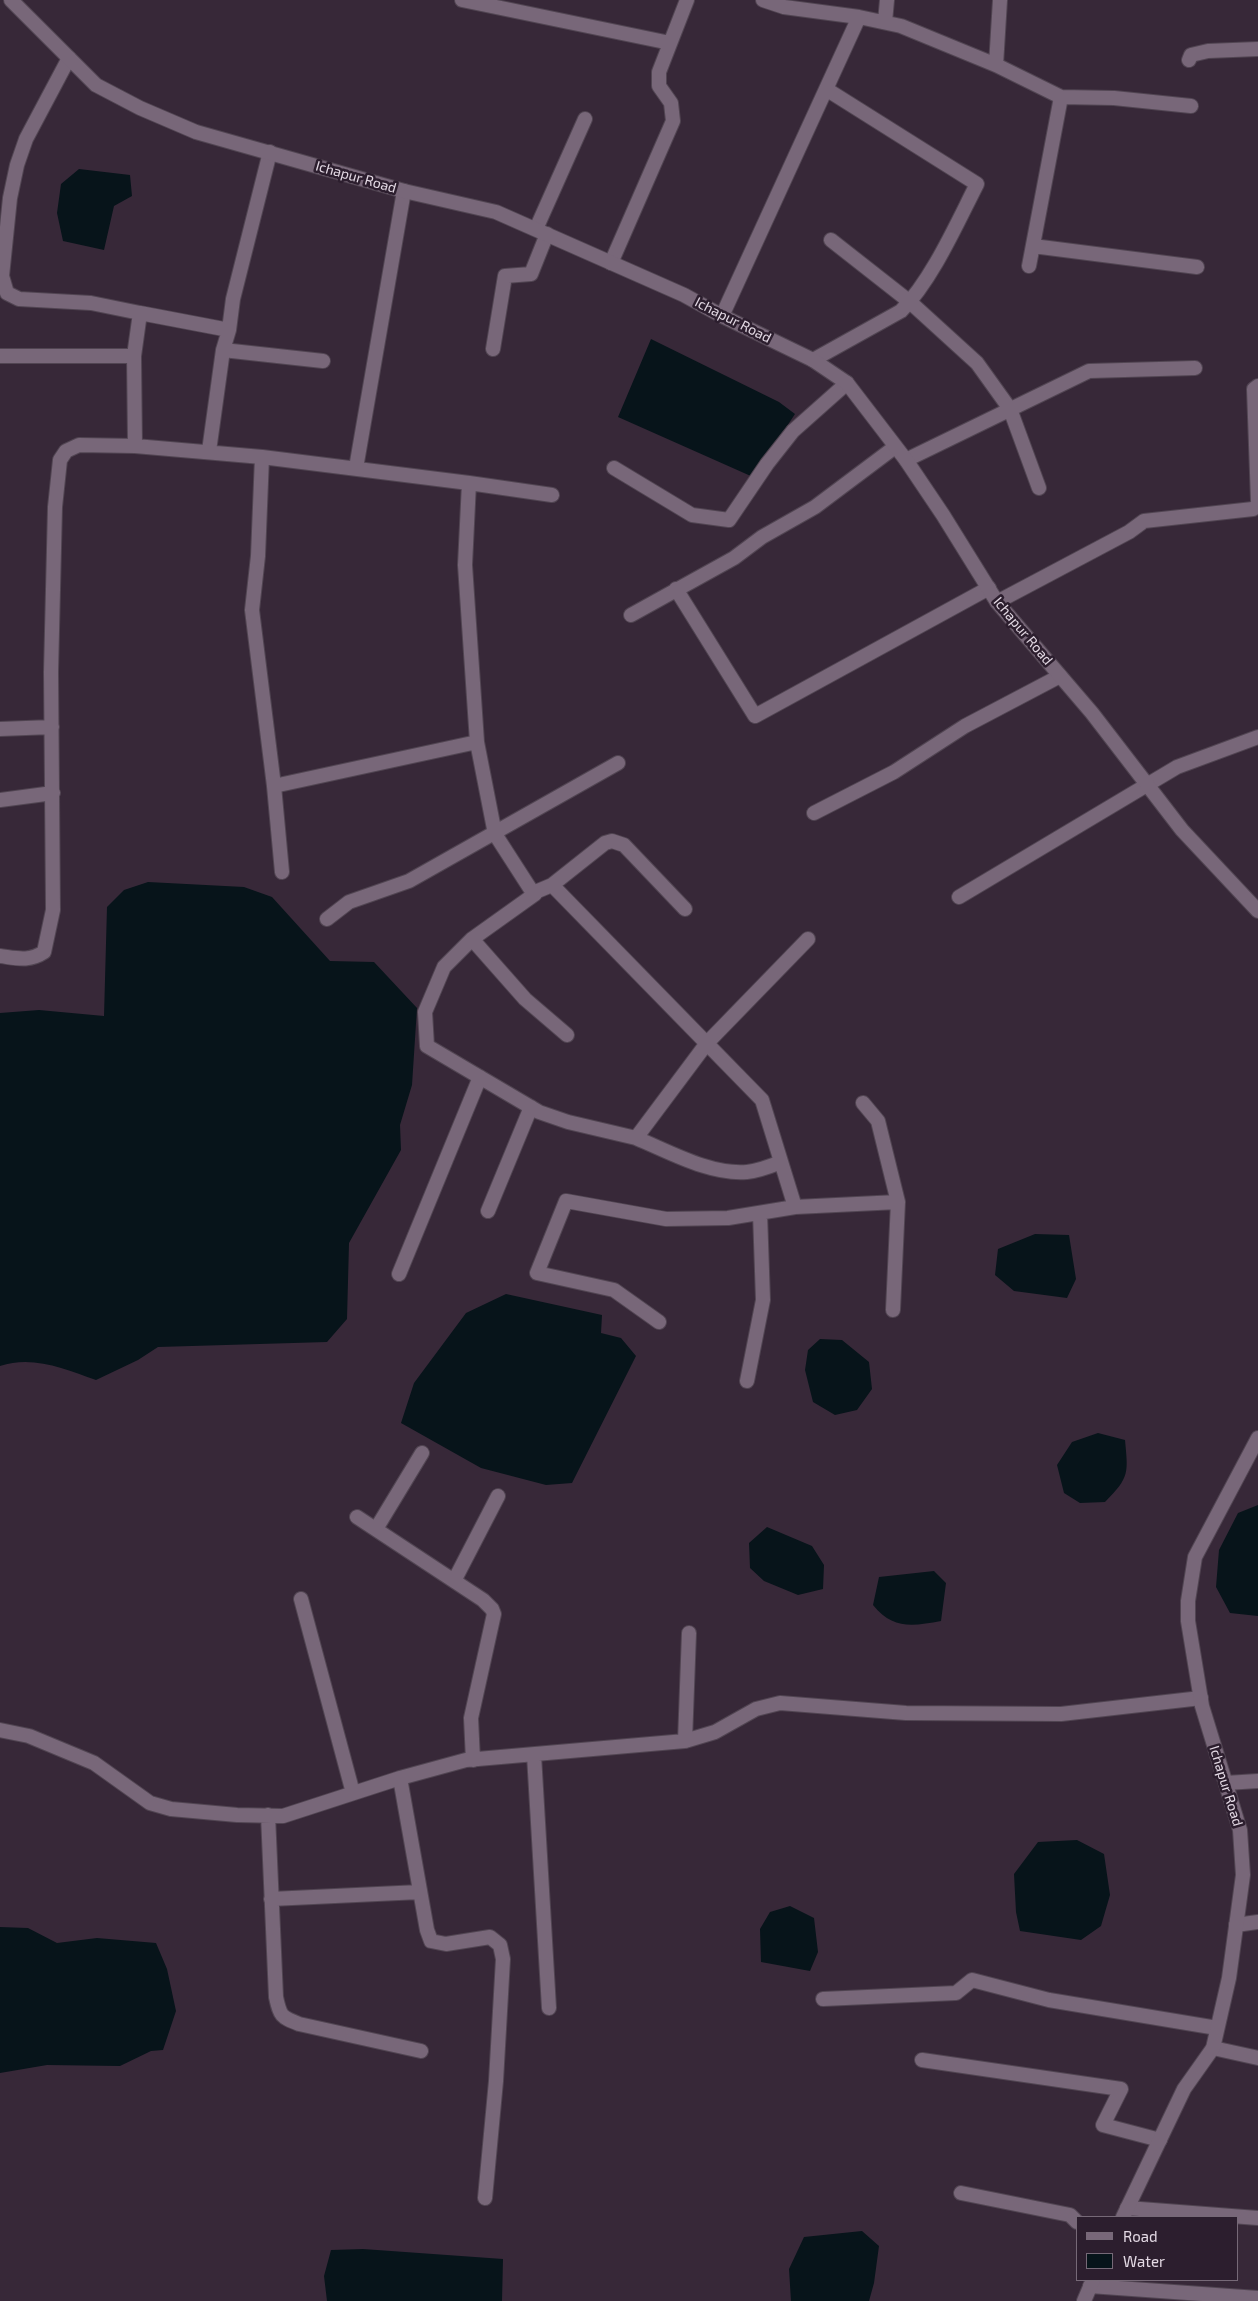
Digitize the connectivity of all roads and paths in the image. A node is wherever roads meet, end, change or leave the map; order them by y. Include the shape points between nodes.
1 (12, 0) edge
2 (462, 0) edge
3 (687, 0) edge
4 (763, 0) edge
5 (887, 0) edge
6 (1000, 0) edge
7 (784, 3) edge
8 (859, 17) junction
9 (885, 22) junction
10 (670, 42) junction
11 (1258, 49) edge
12 (69, 58) junction
13 (1190, 60) dead end
14 (996, 65) junction
15 (826, 89) junction
16 (1061, 97) junction
17 (1191, 106) dead end
18 (585, 119) dead end
19 (270, 152) junction
20 (404, 191) junction
21 (541, 232) junction
22 (831, 240) dead end
23 (1033, 246) junction
24 (611, 263) junction
25 (1029, 266) dead end
26 (1197, 267) dead end
27 (910, 302) junction
28 (140, 314) junction
29 (722, 316) junction
30 (229, 330) junction
31 (493, 349) dead end
32 (223, 350) junction
33 (0, 356) edge
34 (134, 356) junction
35 (812, 360) junction
36 (323, 361) dead end
37 (1194, 368) dead end
38 (847, 383) junction
39 (1258, 386) edge
40 (1010, 409) junction
41 (134, 446) junction
42 (895, 447) junction
43 (209, 451) junction
44 (262, 456) junction
45 (906, 460) junction
46 (356, 468) junction
47 (614, 468) dead end
48 (469, 483) junction
49 (1039, 488) dead end
50 (552, 495) dead end
51 (1258, 501) edge
52 (1258, 505) edge
53 (988, 588) junction
54 (676, 590) junction
55 (997, 602) junction
56 (631, 615) dead end
57 (1060, 676) junction
58 (52, 727) junction
59 (0, 729) edge
60 (1258, 738) edge
61 (476, 742) junction
62 (618, 763) dead end
63 (274, 786) junction
64 (1148, 786) junction
65 (52, 792) junction
66 (0, 800) edge
67 (814, 813) dead end
68 (495, 834) junction
69 (282, 872) dead end
70 (552, 884) junction
71 (535, 894) junction
72 (959, 897) dead end
73 (685, 909) dead end
74 (1258, 911) edge
75 (327, 919) dead end
76 (472, 939) junction
77 (808, 939) dead end
78 (0, 956) edge
79 (567, 1036) dead end
80 (707, 1043) junction
81 (480, 1077) junction
82 (863, 1103) dead end
83 (531, 1107) junction
84 (636, 1138) junction
85 (781, 1162) junction
86 (898, 1202) junction
87 (796, 1207) junction
88 (488, 1211) dead end
89 (760, 1213) junction
90 (399, 1274) dead end
91 (893, 1310) dead end
92 (659, 1322) dead end
93 (747, 1381) dead end
94 (1258, 1438) edge
95 (422, 1453) dead end
96 (498, 1496) dead end
97 (357, 1517) dead end
98 (376, 1530) junction
99 (454, 1581) junction
100 (301, 1599) dead end
101 (689, 1633) dead end
102 (1200, 1698) junction
103 (0, 1730) edge
104 (685, 1741) junction
105 (534, 1754) junction
106 (473, 1760) junction
107 (400, 1778) junction
108 (1258, 1781) edge
109 (1226, 1783) junction
110 (353, 1793) junction
111 (268, 1815) junction
112 (420, 1892) junction
113 (271, 1899) junction
114 (1258, 1922) edge
115 (1236, 1925) junction
116 (823, 1998) dead end
117 (549, 2008) dead end
118 (1217, 2028) junction
119 (1213, 2048) junction
120 (421, 2051) dead end
121 (1258, 2058) edge
122 (922, 2060) dead end
123 (1160, 2140) junction
124 (960, 2193) dead end
125 (484, 2198) dead end
126 (1125, 2212) edge
127 (1214, 2216) edge
128 (1238, 2217) edge
129 (1258, 2218) edge
130 (1076, 2221) edge
131 (1092, 2283) edge
132 (1258, 2298) edge
133 (1084, 2301) edge

1 - 12 street, Ichapur Road
2 - 10 street
3 - 10 street
4 - 7 street
5 - 9 street
6 - 14 street
7 - 8 street
8 - 9 street
8 - 15 street
9 - 14 street
10 - 24 street via 659,72 659,86 671,103 673,121
11 - 13 street via 1202,52 1191,55
12 - 19 street, Ichapur Road via 96,85 140,108 196,132
12 - 28 street via 26,139 16,165 2,276 7,293 19,299 91,303
14 - 16 street
15 - 27 street via 977,184
15 - 29 street
16 - 17 street via 1114,98
16 - 23 street
18 - 21 street
19 - 20 street, Ichapur Road
19 - 30 street via 233,299
20 - 21 street, Ichapur Road via 496,212
20 - 46 street
21 - 24 street, Ichapur Road
21 - 31 street via 531,274 505,276
22 - 27 street
23 - 25 street
23 - 26 street
24 - 29 street, Ichapur Road via 684,295
27 - 35 street via 901,311
27 - 40 street via 977,363
28 - 30 street
28 - 34 street
29 - 35 street, Ichapur Road
30 - 32 street
32 - 36 street
32 - 43 street
33 - 34 street
34 - 41 street
35 - 38 street, Ichapur Road
37 - 40 street via 1089,371
38 - 42 street, Ichapur Road
38 - 47 street via 793,431 729,520 692,515
39 - 51 street via 1254,389
40 - 45 street
40 - 49 street
41 - 43 street
41 - 58 street via 79,445 66,451 60,460 55,507
42 - 45 street, Ichapur Road
42 - 54 street via 815,507
43 - 44 street
44 - 46 street
44 - 63 street via 252,610
45 - 53 street, Ichapur Road
46 - 48 street
48 - 50 street
48 - 61 street via 465,565
52 - 55 street via 1253,510 1144,521
53 - 54 street via 755,716
53 - 55 street, Ichapur Road
54 - 56 street
55 - 57 street, Ichapur Road
57 - 64 street, Ichapur Road
57 - 67 street via 965,726 894,772
58 - 59 street
58 - 65 street
60 - 64 street via 1177,767
61 - 63 street
61 - 68 street
62 - 68 street
63 - 69 street
64 - 72 street
64 - 74 street, Ichapur Road via 1182,830
65 - 66 street
65 - 78 street via 52,910 44,952 27,960
68 - 71 street
68 - 75 street via 409,881 349,902
70 - 71 street
70 - 73 street via 612,841 624,845
70 - 80 street
71 - 76 street
76 - 79 street via 525,999
76 - 81 street via 444,968 425,1012 427,1046
77 - 80 street
80 - 84 street
80 - 85 street via 762,1100
81 - 83 street
81 - 90 street
82 - 86 street via 878,1121
83 - 84 street via 568,1122
83 - 88 street
84 - 85 street via 704,1165 732,1172 749,1172
85 - 87 street
86 - 87 street
86 - 91 street
87 - 89 street
89 - 92 street via 728,1218 666,1219 566,1201 537,1273 614,1290
89 - 93 street via 763,1300
94 - 102 street, Ichapur Road via 1195,1557 1190,1576 1188,1621
95 - 98 street
96 - 99 street
97 - 98 street
98 - 99 street
99 - 106 street via 483,1600 494,1614 471,1718
100 - 110 street
101 - 104 street
102 - 104 street via 1061,1714 906,1713 780,1703 756,1709 715,1732
102 - 109 street, Ichapur Road
103 - 111 street via 29,1736 94,1763 150,1803 170,1809
104 - 105 street
105 - 106 street
105 - 117 street
106 - 107 street
107 - 110 street
107 - 112 street
108 - 109 street
109 - 115 street, Ichapur Road via 1240,1830 1242,1849 1243,1875
110 - 111 street via 283,1816
111 - 113 street
112 - 113 street
112 - 125 street via 431,1941 446,1944 490,1937 500,1945 503,1958 496,2081
113 - 120 street via 276,1997 285,2019
114 - 115 street
115 - 118 street, Ichapur Road via 1229,1978
116 - 118 street via 956,1993 972,1980 1049,2000
118 - 119 street, Ichapur Road
119 - 121 street
119 - 123 street, Ichapur Road via 1184,2089
122 - 123 street via 1122,2089 1103,2125
123 - 126 street, Ichapur Road
124 - 130 street via 1070,2215
126 - 127 street
128 - 129 street
131 - 132 street
131 - 133 street

